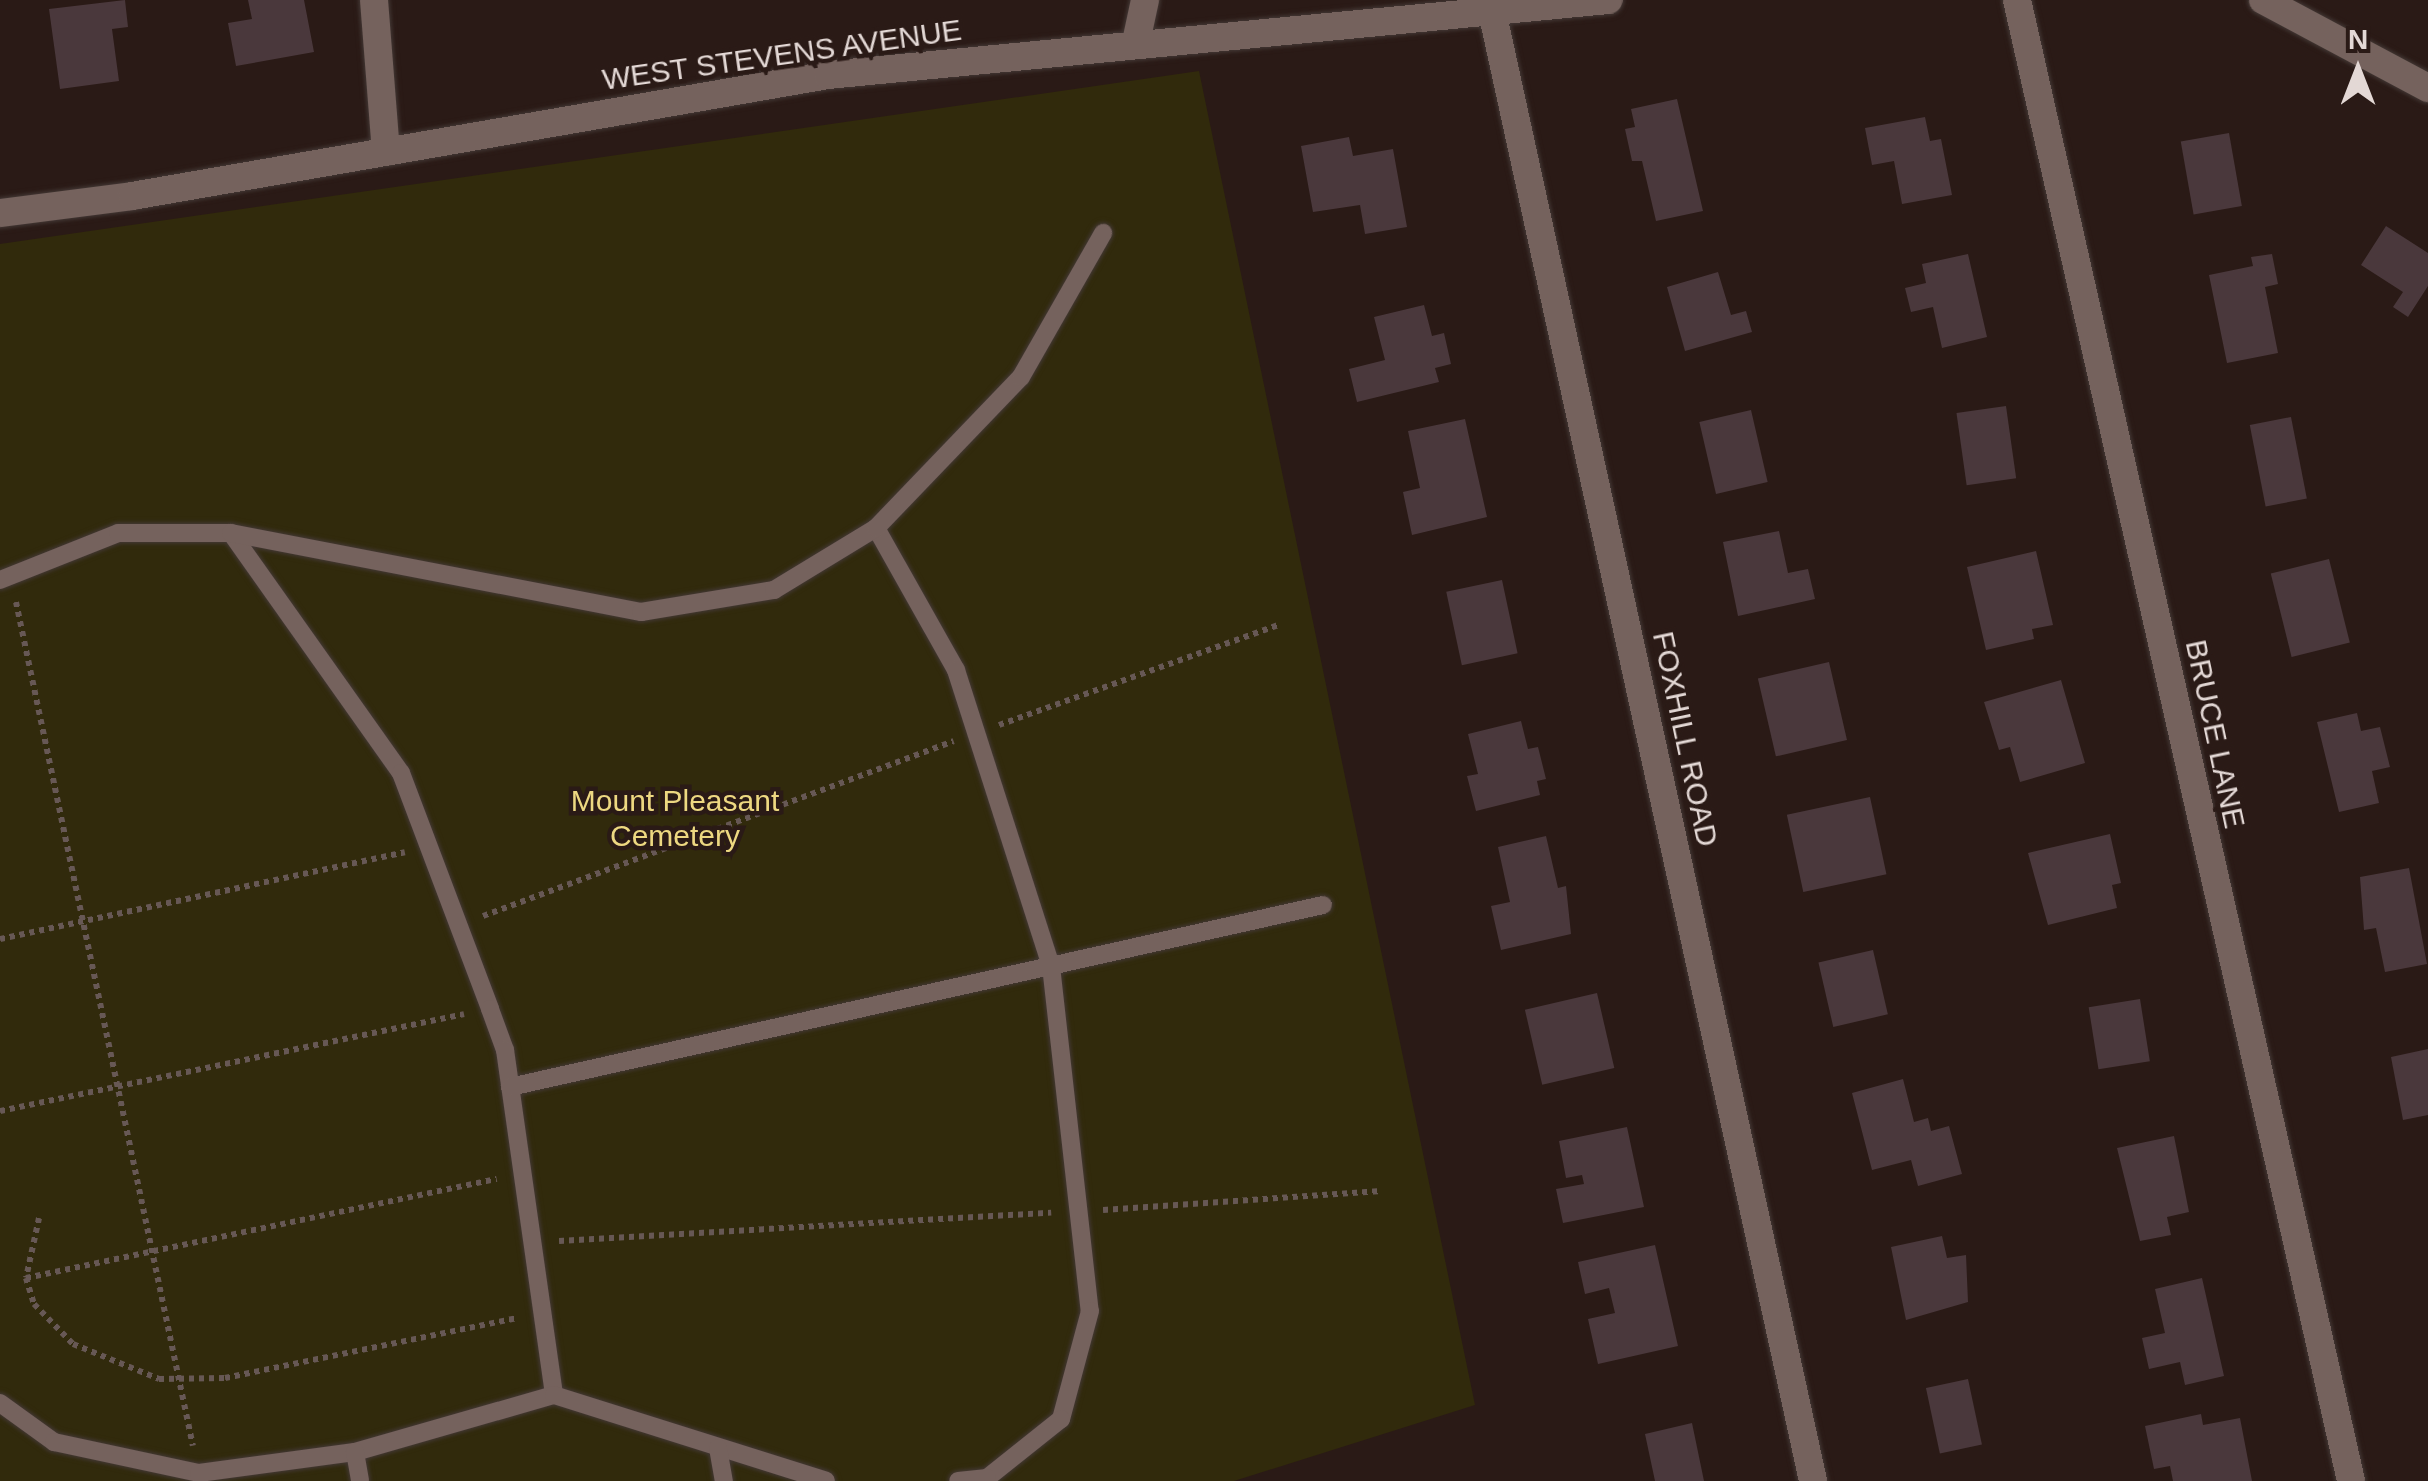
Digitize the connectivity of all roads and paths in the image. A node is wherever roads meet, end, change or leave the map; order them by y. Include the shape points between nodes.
1 (374, 0) edge
2 (1145, 0) edge
3 (1608, 0) edge
4 (2017, 0) edge
5 (2263, 0) edge
6 (1492, 11) junction
7 (1136, 42) junction
8 (2428, 88) edge
9 (386, 152) junction
10 (0, 213) edge
11 (1103, 233) dead end
12 (876, 528) junction
13 (231, 533) junction
14 (5, 578) edge
15 (1279, 625) dead end
16 (976, 733) junction
17 (428, 846) junction
18 (1323, 905) dead end
19 (83, 921) junction
20 (458, 925) junction
21 (0, 938) edge
22 (1050, 966) junction
23 (490, 1009) junction
24 (118, 1086) junction
25 (510, 1087) junction
26 (0, 1111) edge
27 (522, 1173) junction
28 (1381, 1191) dead end
29 (1078, 1211) junction
30 (39, 1218) dead end
31 (533, 1243) junction
32 (153, 1251) junction
33 (26, 1278) junction
34 (542, 1313) junction
35 (180, 1378) junction
36 (554, 1395) junction
37 (0, 1403) edge
38 (718, 1448) junction
39 (355, 1452) junction
40 (199, 1473) junction
41 (360, 1481) edge
42 (724, 1481) edge
43 (826, 1481) edge
44 (958, 1481) edge
45 (1813, 1481) edge
46 (2350, 1481) edge

1 - 9 street
2 - 7 street
3 - 6 street, WEST STEVENS AVENUE
4 - 46 street, BRUCE LANE
5 - 8 street
6 - 7 street, WEST STEVENS AVENUE
6 - 45 street, FOXHILL ROAD
7 - 9 street, WEST STEVENS AVENUE via 828,75
9 - 10 street, WEST STEVENS AVENUE
11 - 12 lane via 1021,377
12 - 13 lane via 774,590 642,612
12 - 16 lane via 956,670
13 - 14 lane via 118,533
13 - 17 lane via 401,773
14 - 19 path
15 - 16 path
16 - 20 path
16 - 22 lane
17 - 19 path
17 - 20 lane
18 - 22 lane
19 - 21 path
19 - 24 path
20 - 23 lane
22 - 25 lane
22 - 29 lane
23 - 24 path
23 - 25 lane
24 - 26 path
24 - 32 path
25 - 27 lane
27 - 31 lane
27 - 32 path
28 - 29 path
29 - 31 path
29 - 44 lane via 1090,1310 1061,1419 987,1478
30 - 33 path
31 - 34 lane
32 - 33 path
32 - 35 path
33 - 35 path via 34,1304 73,1344 159,1379
34 - 35 path via 224,1378
34 - 36 lane
35 - 40 path
36 - 38 lane
36 - 39 lane
37 - 40 lane via 54,1442
38 - 42 lane
38 - 43 lane
39 - 40 lane
39 - 41 lane

